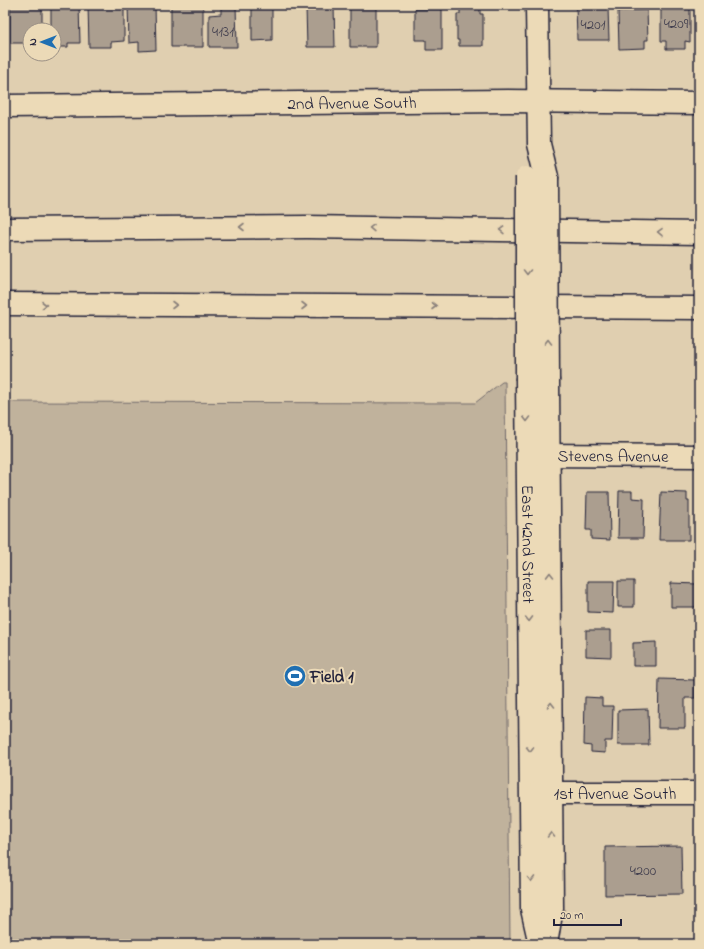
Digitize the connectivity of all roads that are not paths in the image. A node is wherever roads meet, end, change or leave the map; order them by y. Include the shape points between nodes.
1 (537, 5) edge
2 (538, 102) junction
3 (699, 103) edge
4 (5, 106) edge
5 (5, 229) edge
6 (699, 233) edge
7 (5, 304) edge
8 (699, 308) edge
9 (537, 380) junction
10 (527, 455) junction
11 (548, 455) junction
12 (699, 456) edge
13 (541, 793) junction
14 (699, 794) edge
15 (540, 944) edge
16 (546, 944) edge

1 - 2 main road, East 42nd Street
2 - 3 main road, 2nd Avenue South
2 - 4 main road, 2nd Avenue South
2 - 9 main road, East 42nd Street, bridge
6 -> 5 main road via 306,227
7 -> 8 main road
9 -> 10 main road, East 42nd Street
9 - 11 main road, East 42nd Street
10 - 11 main road, Stevens Avenue
10 -> 13 main road, East 42nd Street
11 - 12 main road, Stevens Avenue
13 -> 11 main road, East 42nd Street
13 - 14 main road, 1st Avenue South
13 -> 15 main road, East 42nd Street via 532,909
16 -> 13 main road, East 42nd Street via 552,908

